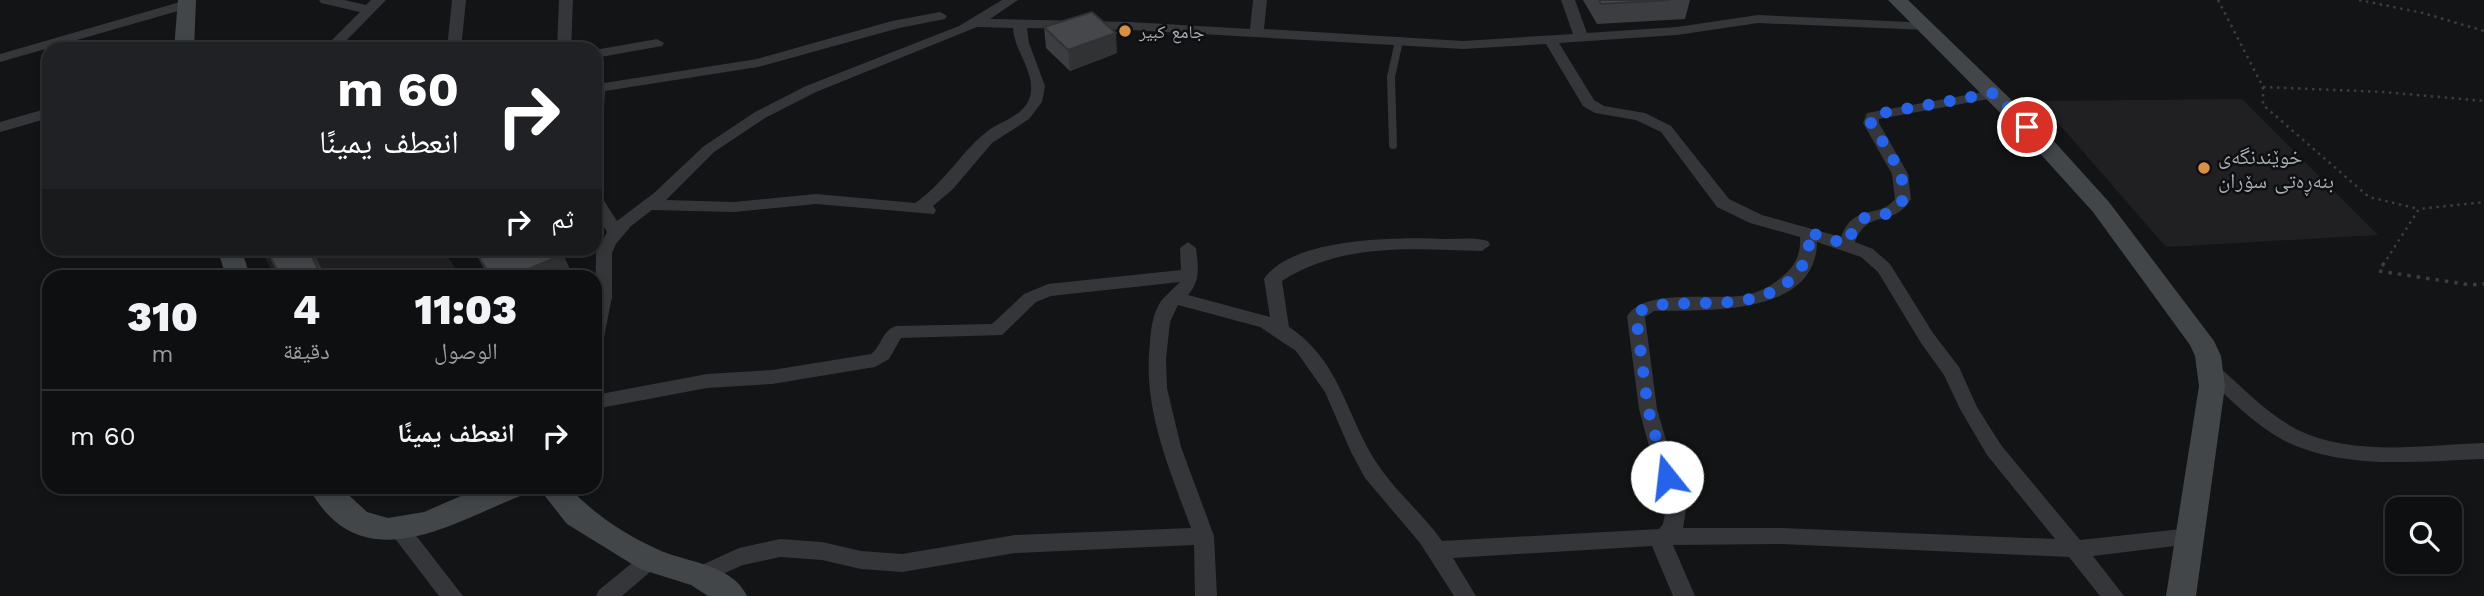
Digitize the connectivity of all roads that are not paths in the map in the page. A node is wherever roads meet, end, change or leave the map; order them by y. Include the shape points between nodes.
1 (326, 0) edge
2 (459, 0) edge
3 (566, 0) edge
4 (938, 0) edge
5 (1011, 0) edge
6 (1260, 0) edge
7 (1567, 0) edge
8 (1898, 0) edge
9 (187, 2) edge
10 (375, 5) edge
11 (940, 16) junction
12 (978, 23) junction
13 (1020, 26) junction
14 (1927, 26) junction
15 (1257, 33) junction
16 (1581, 36) junction
17 (942, 37) junction
18 (1550, 39) junction
19 (1399, 41) junction
20 (53, 42) edge
21 (184, 42) edge
22 (337, 42) edge
23 (455, 42) edge
24 (564, 42) edge
25 (657, 43) dead end
26 (42, 45) edge
27 (602, 53) edge
28 (0, 58) edge
29 (602, 87) edge
30 (1994, 93) junction
31 (42, 115) edge
32 (0, 127) edge
33 (1393, 145) dead end
34 (650, 205) junction
35 (602, 211) edge
36 (616, 232) junction
37 (1808, 232) junction
38 (1846, 244) junction
39 (1482, 245) dead end
40 (1188, 248) dead end
41 (1190, 275) junction
42 (1174, 298) junction
43 (602, 302) edge
44 (1280, 328) junction
45 (2211, 371) junction
46 (602, 401) edge
47 (2484, 451) edge
48 (330, 494) edge
49 (496, 494) edge
50 (562, 494) edge
51 (400, 530) junction
52 (1203, 536) junction
53 (2191, 536) junction
54 (1665, 537) junction
55 (2077, 549) junction
56 (1437, 550) junction
57 (650, 560) junction
58 (700, 575) junction
59 (452, 596) edge
60 (607, 596) edge
61 (732, 596) edge
62 (1206, 596) edge
63 (1465, 596) edge
64 (1684, 596) edge
65 (2113, 596) edge
66 (2181, 596) edge

1 - 10 street
2 - 23 street
3 - 24 street
4 - 11 street
5 - 12 street
6 - 15 street
7 - 16 street
8 - 14 street
9 - 20 street
9 - 21 street
10 - 22 street
11 - 17 street
11 - 29 street via 758,63
12 - 13 street
12 - 17 street
13 - 15 street
13 - 34 street via 1038,87 1036,98 1022,119 989,138 955,180 923,209 816,199 734,207
14 - 16 street via 1758,19
14 - 30 street
15 - 19 street
16 - 18 street
17 - 34 street via 837,77 760,115 709,149
18 - 19 street via 1463,45
18 - 37 street via 1588,103 1600,110 1640,116 1666,129 1732,209
19 - 33 lane via 1391,77
25 - 27 street
26 - 28 street
30 - 38 street via 1872,116 1871,123 1900,174 1903,199 1891,213 1858,221
30 - 45 street via 2101,207 2192,326
31 - 32 street
34 - 36 street
35 - 36 street
36 - 43 street via 604,253
37 - 38 street
37 - 54 street via 1806,260 1774,293 1735,303 1653,305 1636,316 1648,409 1676,509 1673,527
38 - 55 street via 1867,253 1884,268 1952,372 1994,450
39 - 44 street via 1365,246 1324,252 1292,264 1273,279
40 - 41 street
41 - 42 street
41 - 46 street via 1048,290 1030,298 996,330 896,332 885,354 875,360 772,377 707,380
42 - 44 street via 1253,316
42 - 52 street via 1161,322 1158,388 1171,447
44 - 56 street via 1311,355 1334,391 1352,437 1373,473
45 - 47 street via 2270,422 2302,440 2373,452
45 - 53 street
48 - 51 street via 351,516 371,527
49 - 51 street
50 - 57 street via 577,516
51 - 59 street
52 - 58 street via 1015,544 902,564 780,548 739,557
52 - 62 street
53 - 55 street
53 - 66 street
54 - 55 street via 1834,537
54 - 56 street
54 - 64 street via 1663,550
55 - 65 street
56 - 63 street
57 - 58 street
57 - 60 street
58 - 61 street

